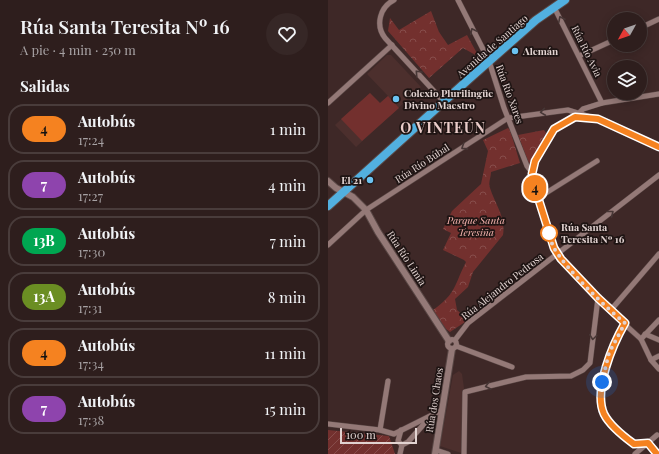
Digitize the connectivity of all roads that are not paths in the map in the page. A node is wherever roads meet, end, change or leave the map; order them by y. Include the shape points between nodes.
1 (394, 0) edge
2 (458, 0) edge
3 (557, 3) edge
4 (659, 19) edge
5 (647, 25) edge
6 (607, 43) edge
7 (392, 45) junction
8 (579, 56) junction
9 (489, 61) junction
10 (659, 94) edge
11 (444, 102) junction
12 (328, 103) edge
13 (602, 103) junction
14 (579, 112) junction
15 (575, 117) junction
16 (508, 118) junction
17 (598, 119) junction
18 (659, 147) edge
19 (597, 161) dead end
20 (532, 174) junction
21 (659, 176) edge
22 (328, 181) edge
23 (344, 192) junction
24 (538, 198) junction
25 (328, 206) edge
26 (366, 210) junction
27 (328, 245) edge
28 (558, 254) junction
29 (659, 254) edge
30 (598, 298) junction
31 (610, 311) junction
32 (659, 320) edge
33 (625, 323) junction
34 (645, 334) junction
35 (641, 339) junction
36 (452, 340) junction
37 (659, 340) edge
38 (454, 348) junction
39 (659, 356) edge
40 (651, 360) junction
41 (512, 367) dead end
42 (659, 369) edge
43 (388, 381) dead end
44 (442, 410) junction
45 (434, 413) junction
46 (328, 424) edge
47 (402, 429) junction
48 (380, 430) junction
49 (390, 433) junction
50 (657, 435) dead end
51 (400, 443) junction
52 (648, 443) junction
53 (436, 452) edge
54 (400, 454) edge
55 (448, 454) edge
56 (464, 454) edge
57 (635, 454) edge
58 (657, 454) edge

1 - 7 street via 383,8 380,27 382,34
9 -> 2 street, Rúa Río Xares
8 -> 3 street, Rúa Río Avia
3 - 9 highway, Avenida de Santiago
4 - 5 street
6 - 8 street
11 -> 7 street
7 - 12 street
8 - 13 street, Rúa Río Avia
9 - 11 highway, Avenida de Santiago
9 - 16 street, Rúa Río Xares
10 - 13 street
11 - 23 highway, Avenida de Santiago
13 - 14 street
14 - 15 street
14 -> 16 street via 557,110
14 - 17 street
15 - 17 street
15 - 20 street via 554,129 535,161
16 - 20 street, Rúa Río Xares
16 -> 26 street, Rúa Río Búbal
17 - 18 street
19 - 24 street
20 - 24 street, Rúa Río Xares
28 -> 21 street, Rúa Alejandro Pedrosa
22 - 23 street, Rúa Río Limia
23 - 25 highway, Avenida de Santiago
23 - 26 street, Rúa Río Limia
24 - 28 street, Rúa Río Xares
26 - 27 street, Rúa Río Búbal
26 - 36 street, Rúa Río Limia via 378,232
28 - 30 street, Rúa Río Xares
28 - 36 street, Rúa Alejandro Pedrosa via 468,323
29 - 31 street
30 - 31 street, Rúa Río Xares
30 -> 56 street via 590,363 583,370 571,376 526,377 465,392
31 - 33 street, Rúa Río Xares
32 - 34 street
33 - 35 street, Rúa Río Xares
33 - 52 street via 609,353 602,382 601,405 609,421 622,436 634,444
34 - 35 street
34 - 37 street
35 - 40 street, Rúa Río Xares
36 - 38 street via 450,347
38 - 41 street
38 - 44 street, Rúa dos Chaos
39 - 40 street
40 - 42 street, Rúa Río Xares
43 - 48 street
44 - 45 street
44 - 53 street, Rúa dos Chaos
45 - 47 street
45 - 51 street via 408,442
46 - 48 street
47 - 49 street via 397,433
47 - 51 street
48 - 49 street
49 - 51 street
50 - 52 street
51 - 54 street
52 - 57 street
52 - 58 street
53 - 55 street

